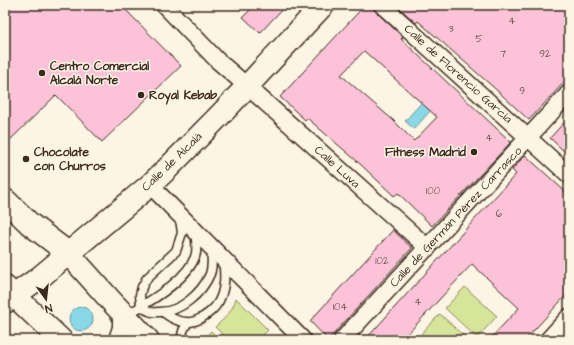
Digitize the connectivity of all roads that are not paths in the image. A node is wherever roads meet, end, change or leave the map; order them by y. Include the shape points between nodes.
1 (164, 5) edge
2 (382, 5) edge
3 (313, 9) edge
4 (247, 86) junction
5 (569, 93) edge
6 (528, 138) junction
7 (569, 176) edge
8 (150, 184) junction
9 (5, 200) edge
10 (179, 214) junction
11 (194, 229) junction
12 (210, 245) junction
13 (428, 248) junction
14 (68, 253) junction
15 (222, 257) junction
16 (8, 295) edge
17 (133, 311) junction
18 (163, 312) junction
19 (569, 317) edge
20 (187, 323) junction
21 (61, 340) edge
22 (120, 340) edge
23 (148, 340) edge
24 (181, 340) edge
25 (303, 340) edge
26 (342, 340) edge
27 (548, 340) edge

1 - 4 street, Calle Luva via 218,61
2 - 6 street, Calle de Florencio García
3 - 4 main road, Calle de Alcalá
4 - 8 main road, Calle de Alcalá
4 - 13 street, Calle Luva
5 - 6 street, Calle de Germán Pérez Carrasco
6 - 7 street, Calle de Florencio García
6 - 13 street, Calle de Germán Pérez Carrasco
8 - 10 street
8 - 14 main road, Calle de Alcalá
9 - 14 main road via 30,224
10 - 11 street
10 - 17 lane via 182,233 176,251 147,278
11 - 12 street
11 - 17 lane via 196,256 190,266 178,280
12 - 15 street
12 - 18 lane via 212,266 204,285 185,303
13 - 26 street, Calle de Germán Pérez Carrasco
14 - 16 main road, Calle de Alcalá via 39,278
14 - 17 main road via 87,275
15 - 20 lane via 224,286 220,299 212,311 200,319
15 - 25 street
16 - 21 main road
17 - 18 lane
17 - 22 main road
17 - 23 main road
18 - 20 lane via 175,320
19 - 27 street
20 - 24 lane

